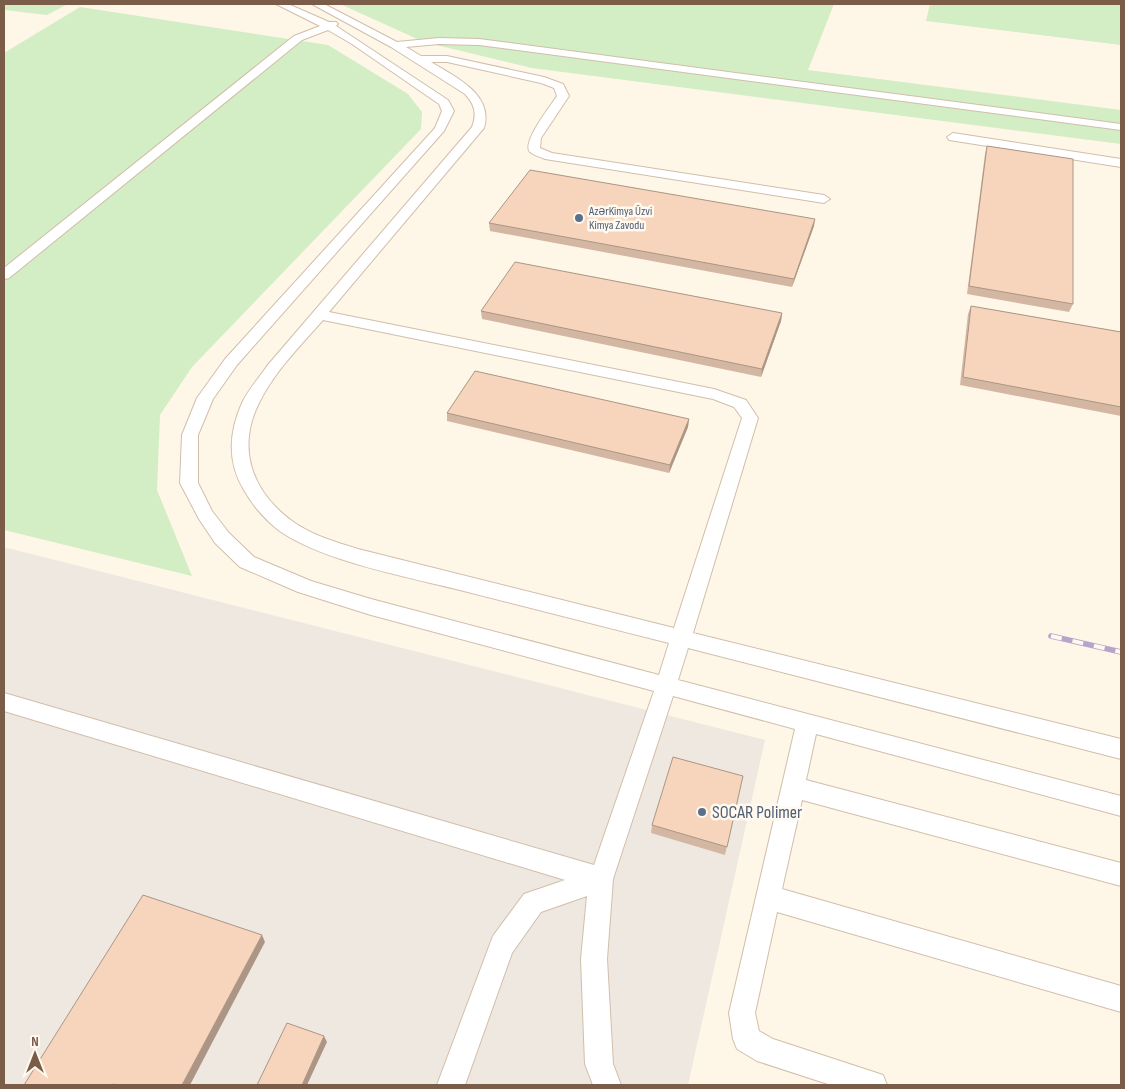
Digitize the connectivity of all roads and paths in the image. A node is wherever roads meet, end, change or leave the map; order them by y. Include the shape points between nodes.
1 (281, 4) edge
2 (317, 4) edge
3 (351, 19) junction
4 (327, 25) junction
5 (397, 45) junction
6 (420, 59) junction
7 (1121, 127) edge
8 (953, 137) dead end
9 (1121, 163) edge
10 (824, 199) dead end
11 (4, 275) edge
12 (322, 315) junction
13 (680, 639) junction
14 (666, 686) junction
15 (4, 702) edge
16 (807, 724) junction
17 (1121, 749) edge
18 (792, 787) junction
19 (1121, 806) edge
20 (1121, 875) edge
21 (600, 879) junction
22 (768, 897) junction
23 (1121, 1000) edge
24 (451, 1085) edge
25 (607, 1085) edge
26 (873, 1085) edge

1 - 4 lane
2 - 3 lane
3 - 4 lane
3 - 5 lane
4 - 11 lane via 298,38
4 - 14 lane via 425,88 444,102 448,111 440,129 231,362 205,398 190,435 189,483 222,538 247,562 297,584
5 - 6 lane
5 - 7 lane via 479,42
6 - 10 lane via 447,59 559,86 563,96 535,138 534,150 549,156
6 - 12 lane via 478,101 482,111 478,128
8 - 9 lane
12 - 13 lane via 269,376 251,403 241,433 241,465 267,511 293,531 338,550
12 - 13 lane via 714,394 736,400 746,407 750,418
13 - 14 lane
13 - 17 lane
14 - 16 lane
14 - 21 lane
15 - 21 lane
16 - 18 lane
16 - 19 lane
18 - 20 lane
18 - 22 lane
21 - 24 lane via 532,903 502,945
21 - 25 lane via 594,959 599,1064
22 - 23 lane
22 - 26 lane via 742,1013 748,1039 767,1051

